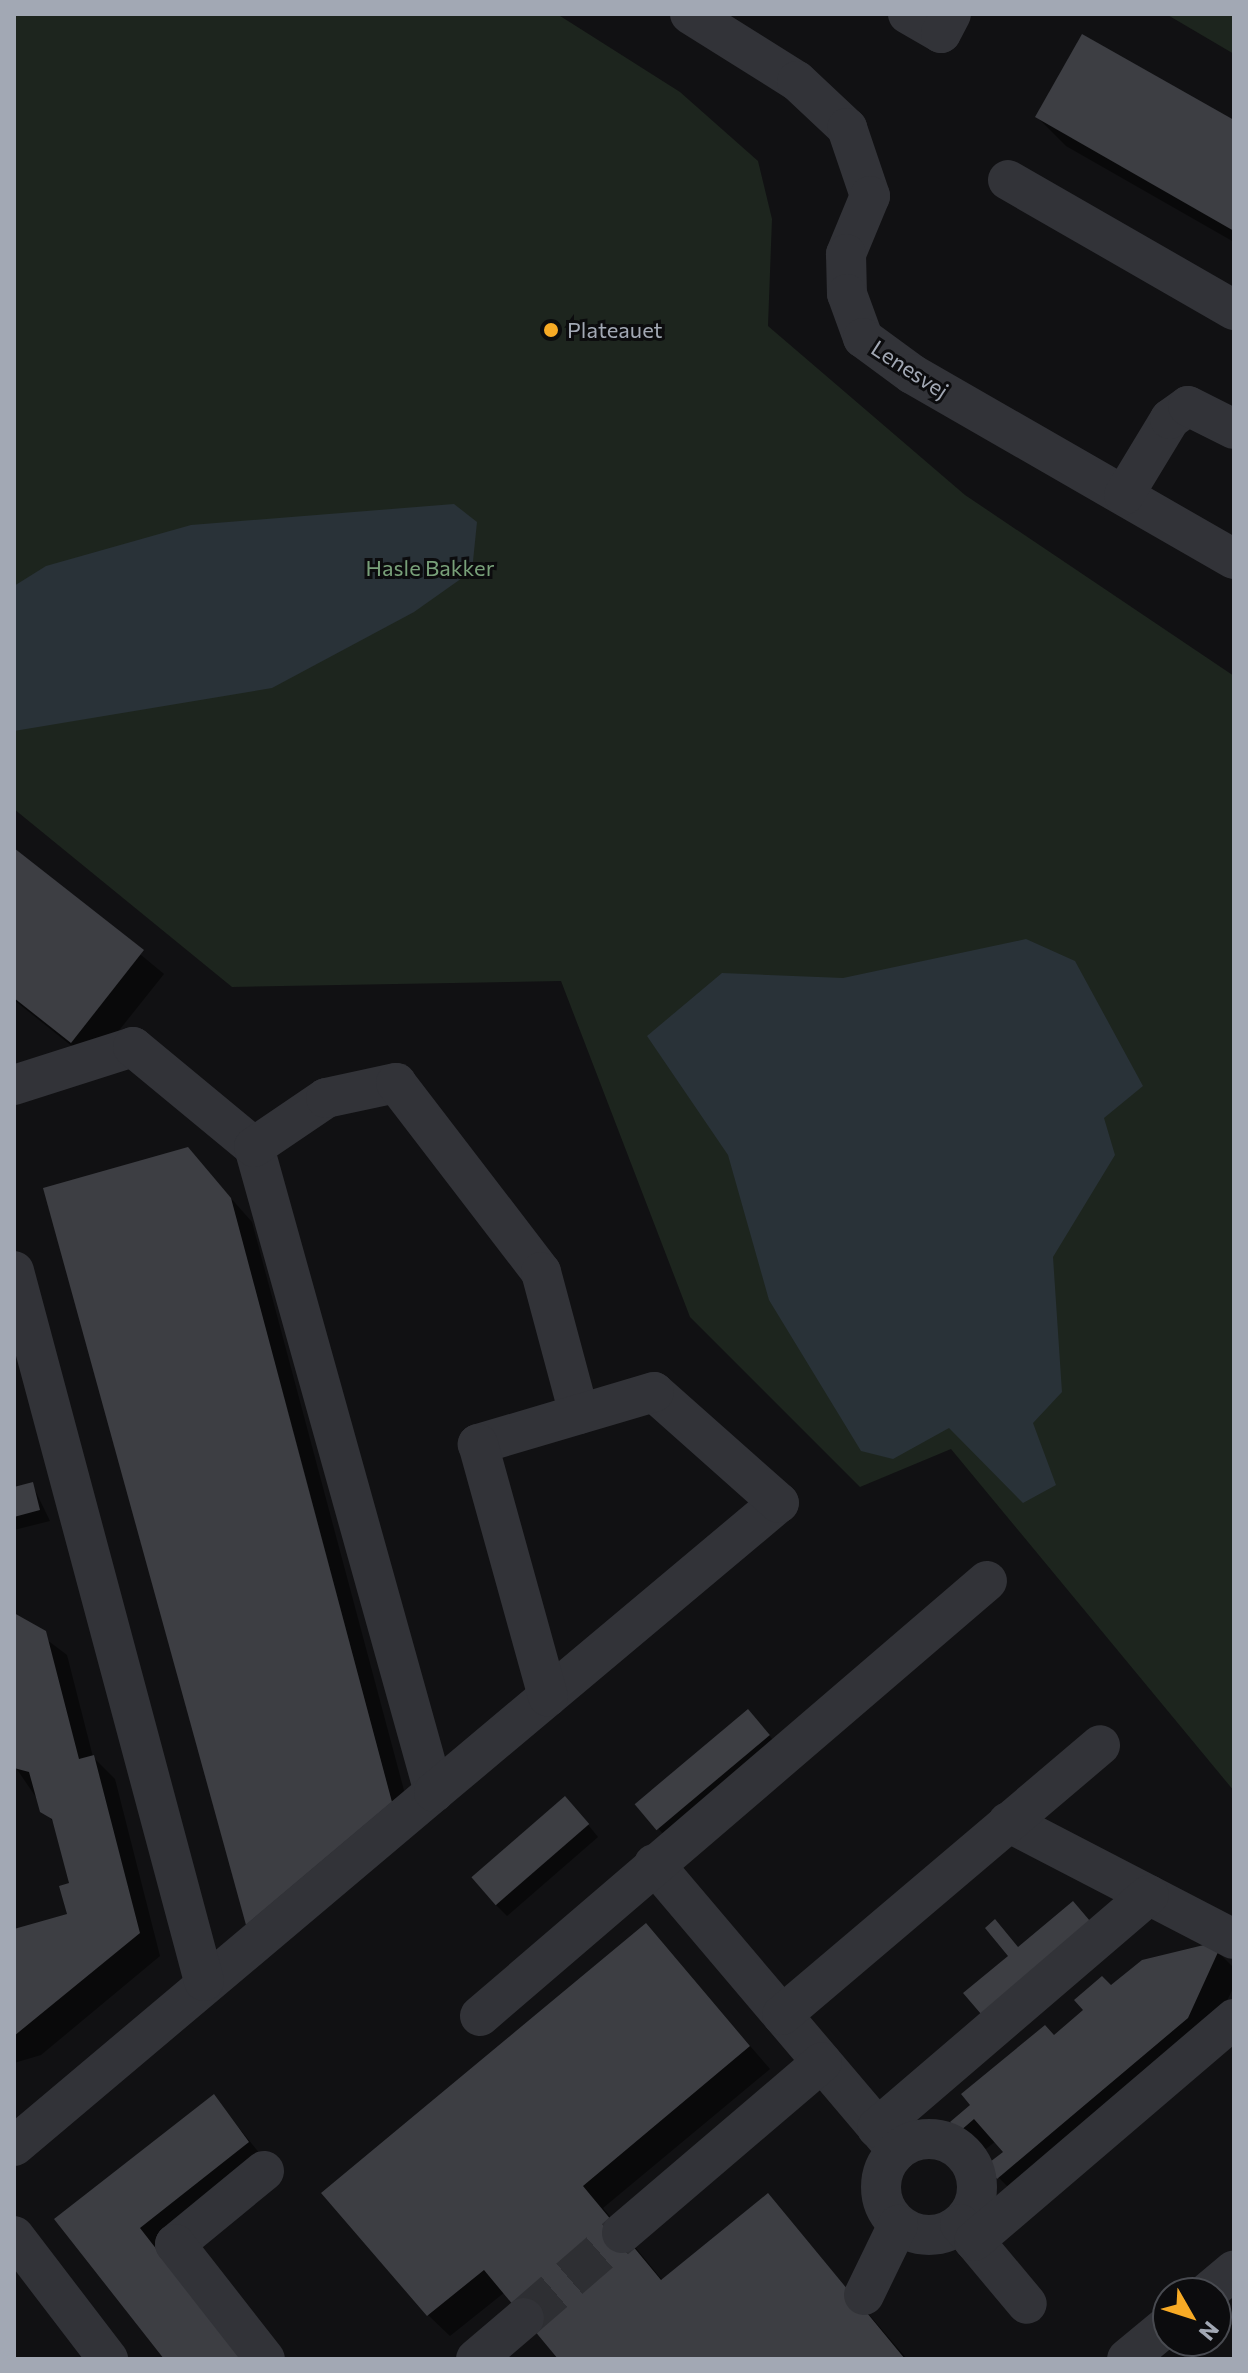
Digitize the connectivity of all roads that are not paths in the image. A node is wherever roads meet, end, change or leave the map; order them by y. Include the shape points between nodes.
1 (690, 14) edge
2 (908, 14) edge
3 (951, 14) edge
4 (1008, 180) dead end
5 (1234, 310) edge
6 (1234, 429) edge
7 (1124, 495) junction
8 (1234, 559) edge
9 (14, 1085) edge
10 (254, 1147) junction
11 (14, 1271) edge
12 (579, 1414) junction
13 (987, 1581) dead end
14 (548, 1696) junction
15 (1100, 1745) dead end
16 (434, 1792) junction
17 (1008, 1822) junction
18 (654, 1864) junction
19 (1149, 1895) junction
20 (1234, 1939) edge
21 (204, 1981) junction
22 (782, 2015) junction
23 (480, 2016) dead end
24 (1234, 2019) edge
25 (822, 2062) junction
26 (887, 2139) junction
27 (14, 2146) edge
28 (264, 2171) dead end
29 (898, 2225) junction
30 (967, 2232) junction
31 (622, 2233) tunnel mouth
32 (14, 2236) edge
33 (864, 2295) dead end
34 (1027, 2304) dead end
35 (524, 2318) tunnel mouth
36 (1152, 2338) edge
37 (108, 2359) edge
38 (265, 2359) edge
39 (476, 2359) edge
40 (1127, 2359) edge

1 - 7 street, Lenesvej via 797,81 847,128 870,196 846,254 847,294 863,338 912,374
2 - 3 street via 941,33
4 - 5 street
6 - 7 street via 1188,406 1170,419
7 - 8 street, Lenesvej
9 - 10 street via 133,1047
10 - 12 street via 326,1098 396,1083 541,1272
10 - 16 street
11 - 21 street
12 - 14 street via 478,1444
12 - 14 street via 654,1392 779,1503
13 - 18 street
14 - 16 street
15 - 17 street
16 - 21 street
17 - 19 street
17 - 22 street
18 - 22 street
18 - 23 street
19 - 20 street
19 - 26 street
21 - 27 street
22 - 25 street
24 - 30 street
25 - 26 street
25 - 31 street
26 - 29 street via 881,2180 887,2212
26 - 30 street via 925,2139 965,2156 977,2184
28 - 38 street via 175,2244
29 - 30 street via 929,2236
29 - 33 street
30 - 34 street
32 - 37 street
35 - 39 street
36 - 40 street

